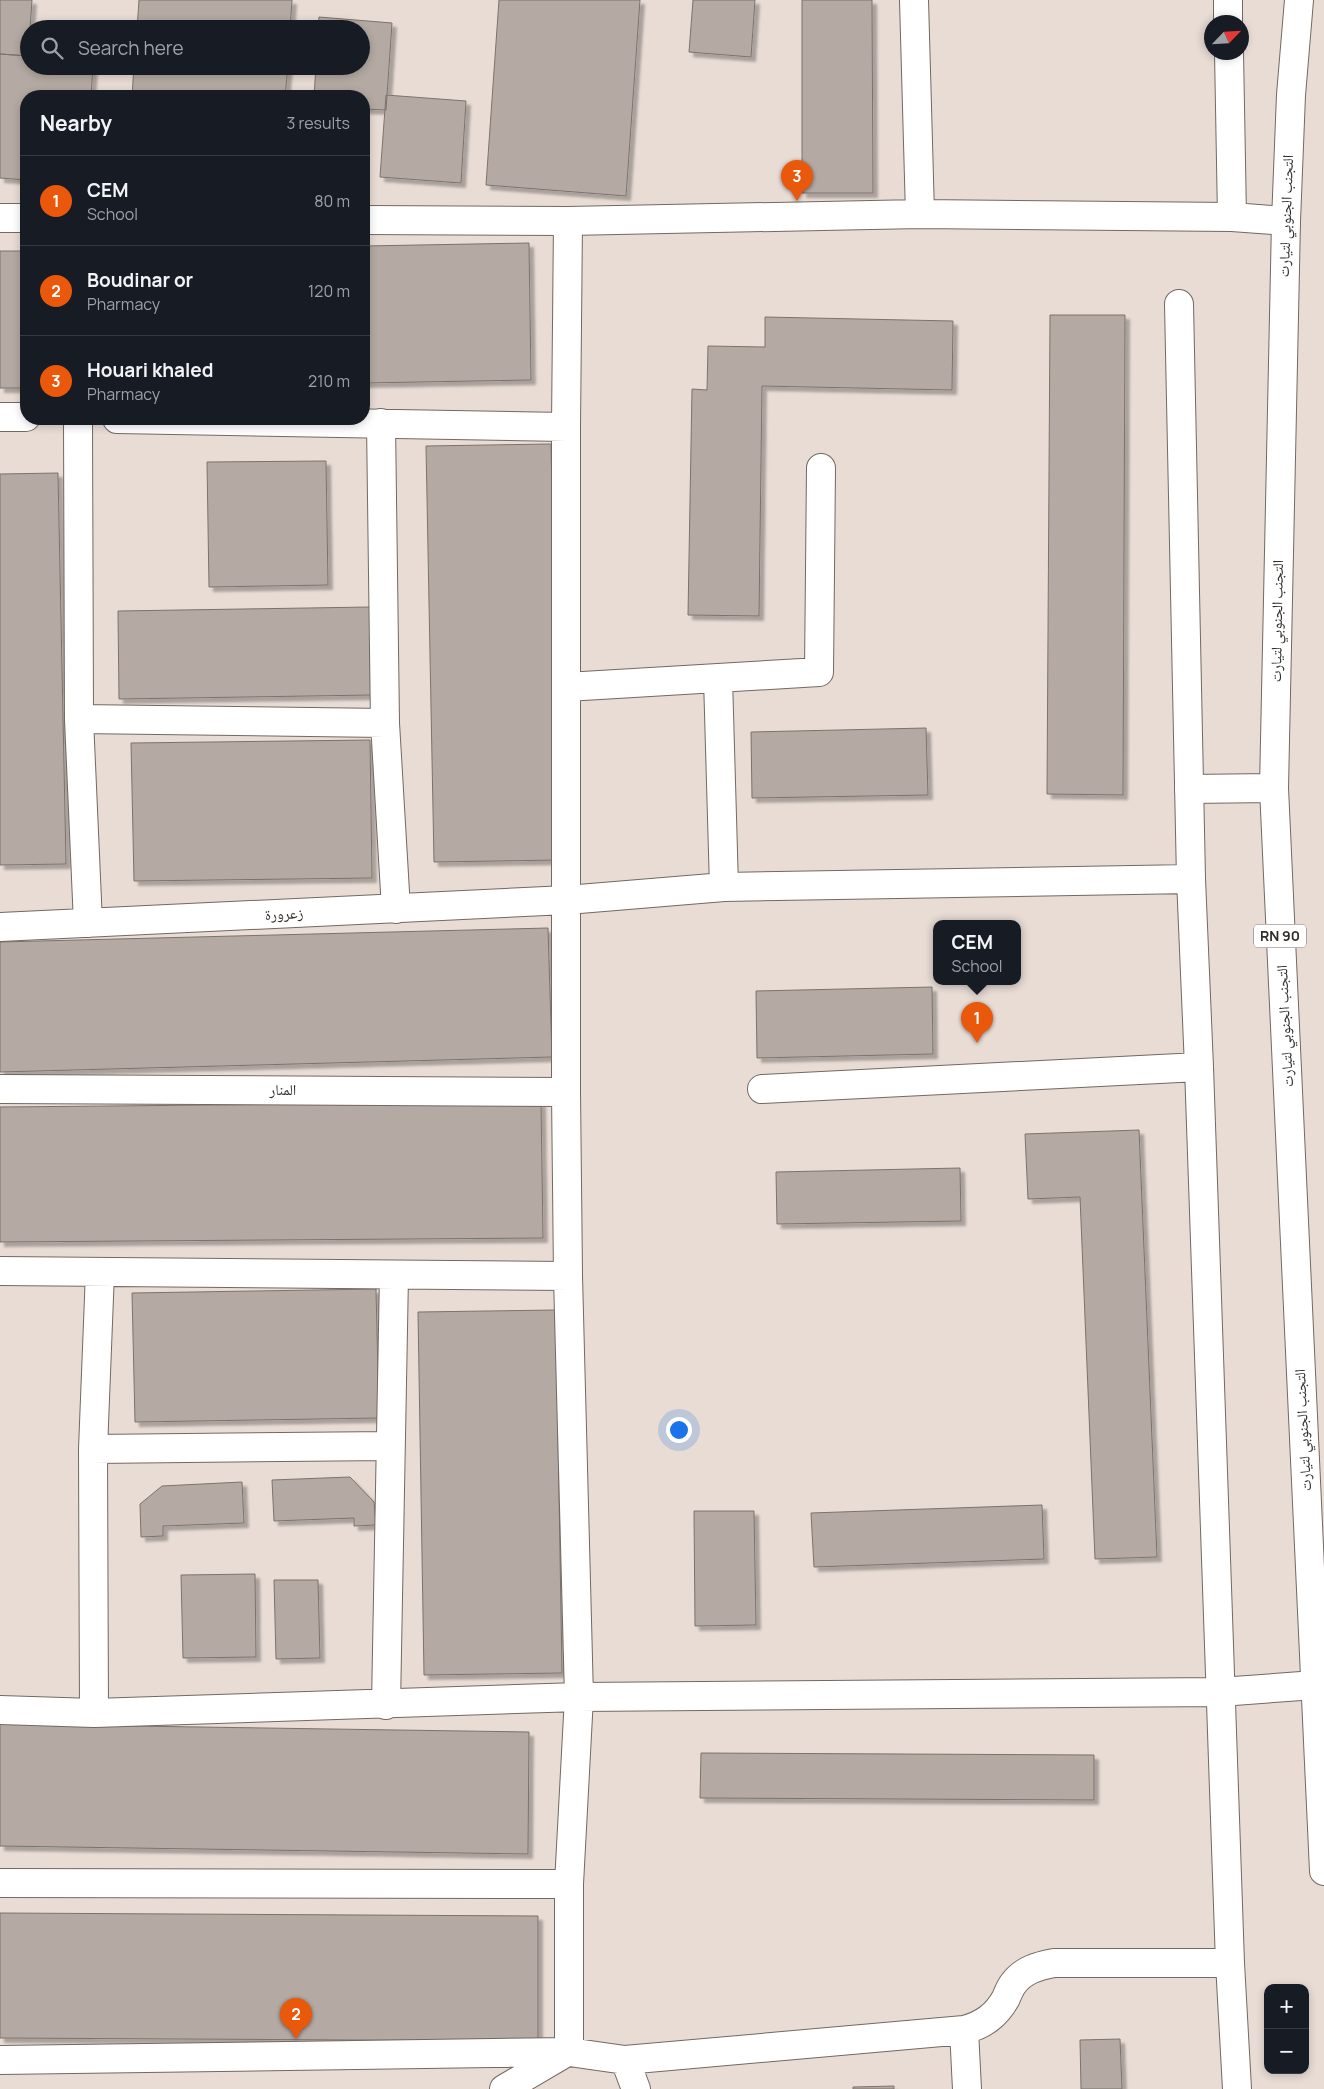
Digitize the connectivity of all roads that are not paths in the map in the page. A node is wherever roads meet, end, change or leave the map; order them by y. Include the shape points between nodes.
1 (914, 0) edge
2 (1228, 0) edge
3 (1298, 0) edge
4 (1228, 15) edge
5 (1229, 60) edge
6 (920, 214) junction
7 (1232, 217) junction
8 (0, 218) edge
9 (20, 218) edge
10 (370, 220) edge
11 (568, 221) junction
12 (1286, 221) junction
13 (1179, 304) dead end
14 (0, 417) edge
15 (20, 417) edge
16 (370, 423) edge
17 (381, 423) junction
18 (78, 425) edge
19 (566, 427) junction
20 (821, 468) dead end
21 (718, 678) junction
22 (566, 687) junction
23 (79, 719) junction
24 (385, 723) junction
25 (1274, 788) junction
26 (1189, 789) junction
27 (1191, 879) junction
28 (724, 887) junction
29 (567, 900) junction
30 (396, 909) junction
31 (88, 923) junction
32 (0, 928) edge
33 (1200, 1068) junction
34 (0, 1089) edge
35 (762, 1089) dead end
36 (566, 1092) junction
37 (0, 1271) edge
38 (100, 1272) junction
39 (394, 1275) junction
40 (568, 1276) junction
41 (390, 1446) junction
42 (93, 1449) junction
43 (1315, 1685) junction
44 (1220, 1692) junction
45 (579, 1697) junction
46 (386, 1704) junction
47 (0, 1710) edge
48 (94, 1712) junction
49 (1324, 1871) edge
50 (0, 1883) edge
51 (570, 1884) junction
52 (1230, 1962) junction
53 (964, 2030) junction
54 (569, 2052) junction
55 (0, 2060) edge
56 (625, 2060) junction
57 (504, 2089) edge
58 (636, 2089) edge
59 (967, 2089) edge
60 (1237, 2089) edge

1 - 6 main road
2 - 4 main road
3 - 12 main road, التجنب الجنوبي لتيارت / RN 90
5 - 7 main road
6 - 7 main road
6 - 11 main road
7 - 12 main road
8 - 9 main road
10 - 11 main road
11 - 19 main road
12 - 25 main road, التجنب الجنوبي لتيارت / RN 90
13 - 26 main road
14 - 15 main road
16 - 17 main road
17 - 19 main road
17 - 24 main road
18 - 23 main road
19 - 22 main road
20 - 21 main road via 819,672
21 - 22 main road
21 - 28 main road
22 - 29 main road
23 - 24 main road
23 - 31 main road
24 - 30 main road
25 - 26 main road
25 - 43 main road, التجنب الجنوبي لتيارت / RN 90
26 - 27 main road
27 - 28 main road, زعرورة
27 - 33 main road
28 - 29 main road, زعرورة
29 - 30 main road, زعرورة
29 - 36 main road
30 - 31 main road, زعرورة
31 - 32 main road, زعرورة
33 - 35 main road
33 - 44 main road
34 - 36 main road, المنار
36 - 40 main road
37 - 38 main road
38 - 39 main road
38 - 42 main road
39 - 40 main road
39 - 41 main road
40 - 45 main road
41 - 42 main road
41 - 46 main road
42 - 48 main road
43 - 44 main road
43 - 49 main road, التجنب الجنوبي لتيارت / RN 90
44 - 45 main road
44 - 52 main road
45 - 46 main road
45 - 51 main road
46 - 48 main road
47 - 48 main road
50 - 51 main road
51 - 54 main road
52 - 53 main road via 1054,1963 1038,1966 1012,1984 989,2020
52 - 60 main road
53 - 56 main road
53 - 59 main road
54 - 55 main road
54 - 56 main road
54 - 57 main road
56 - 58 main road

